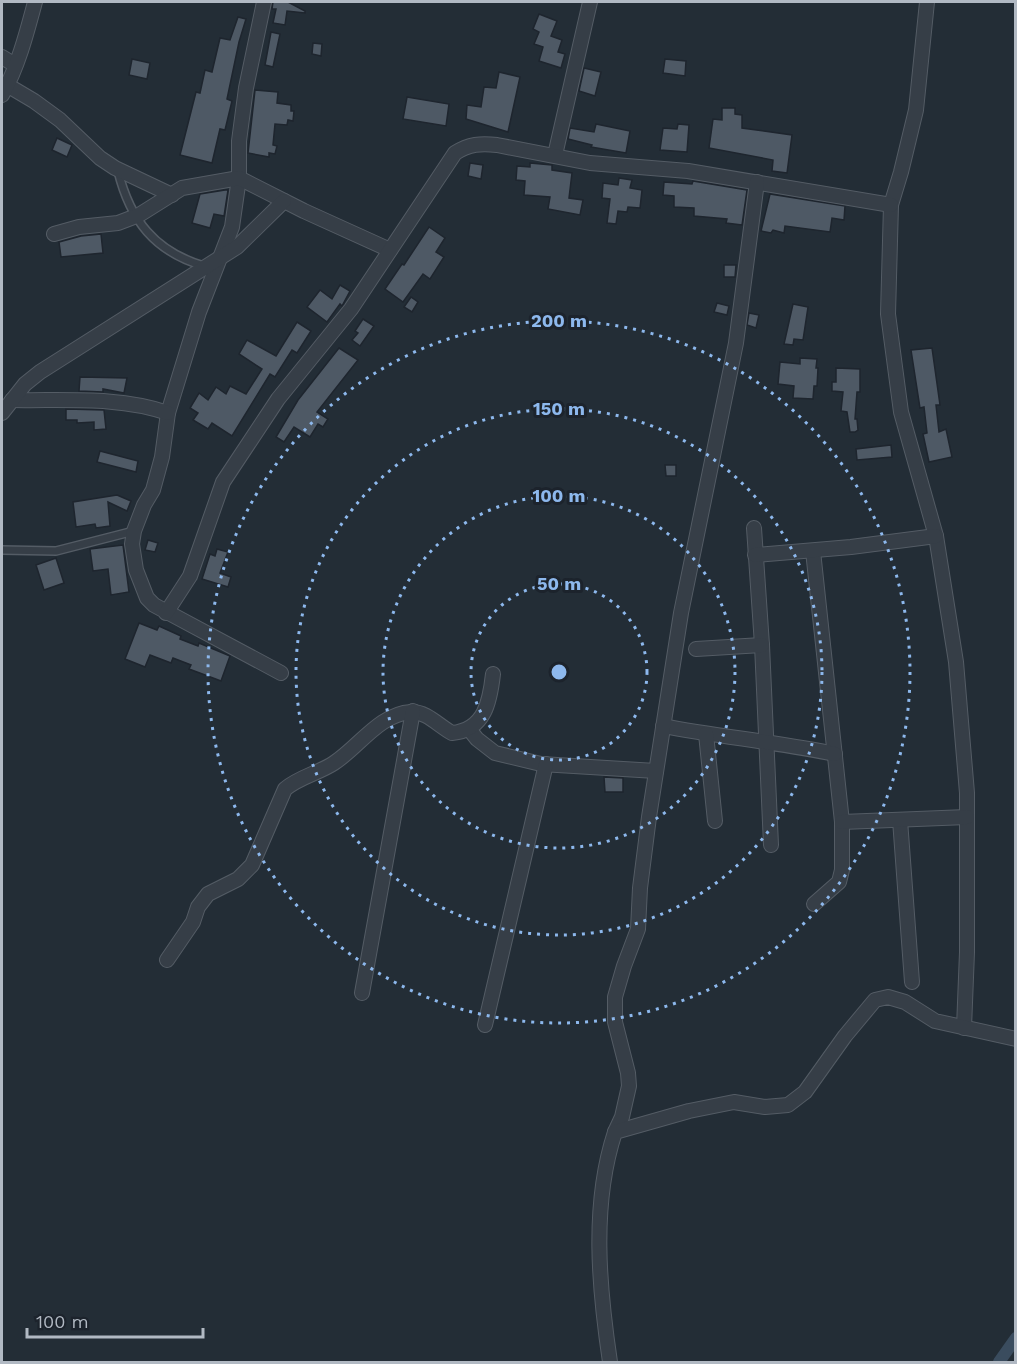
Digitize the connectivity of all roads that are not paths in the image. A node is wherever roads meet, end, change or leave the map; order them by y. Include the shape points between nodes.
1 (35, 2) edge
2 (264, 2) edge
3 (590, 2) edge
4 (927, 2) edge
5 (2, 57) edge
6 (15, 65) junction
7 (4, 90) edge
8 (555, 155) junction
9 (118, 170) junction
10 (239, 178) junction
11 (758, 182) junction
12 (172, 195) junction
13 (284, 201) junction
14 (891, 205) junction
15 (136, 216) junction
16 (54, 234) dead end
17 (390, 250) junction
18 (219, 259) junction
19 (206, 267) junction
20 (12, 400) junction
21 (2, 413) edge
22 (168, 413) junction
23 (754, 528) dead end
24 (134, 531) junction
25 (936, 536) junction
26 (2, 550) edge
27 (813, 551) junction
28 (755, 555) junction
29 (166, 613) junction
30 (762, 645) junction
31 (696, 649) dead end
32 (281, 673) dead end
33 (494, 674) dead end
34 (412, 711) junction
35 (663, 726) junction
36 (469, 729) junction
37 (706, 734) junction
38 (765, 742) junction
39 (835, 754) junction
40 (546, 764) junction
41 (656, 771) junction
42 (967, 817) junction
43 (900, 820) junction
44 (715, 822) dead end
45 (842, 822) junction
46 (771, 845) dead end
47 (814, 904) dead end
48 (168, 960) dead end
49 (912, 982) dead end
50 (362, 993) dead end
51 (485, 1026) dead end
52 (964, 1028) junction
53 (1016, 1039) edge
54 (615, 1132) junction
55 (610, 1362) edge

1 - 6 street
2 - 10 street via 246,88
3 - 8 street
4 - 14 street via 916,110
5 - 6 street
6 - 7 street
7 - 9 street via 34,101
8 - 11 street via 590,163 688,171
8 - 17 street via 483,143 462,148
9 - 12 street
9 - 15 lane
10 - 12 street via 182,188
10 - 13 street
10 - 18 street via 232,227
11 - 14 street
11 - 35 street via 736,343 681,613
12 - 15 street
13 - 17 street
13 - 18 street via 237,247
14 - 25 street via 888,314 901,412
15 - 16 street
15 - 19 lane via 162,248
17 - 29 street via 351,309 278,399 223,482 190,576
18 - 19 street
18 - 22 street
19 - 20 street via 40,372
20 - 21 street
20 - 22 street via 126,403
22 - 24 street via 153,489
23 - 28 street
24 - 26 lane via 56,551
24 - 29 street via 133,557 142,588 147,598
25 - 27 street
25 - 42 street via 956,662
27 - 28 street
27 - 39 street
28 - 30 street
29 - 32 street
30 - 31 street
30 - 38 street
33 - 36 street via 486,710
34 - 36 street via 426,715 452,733
34 - 48 street via 393,716 334,763 285,789 252,866 238,879 208,894
34 - 50 street
35 - 37 street
35 - 41 street
36 - 40 street via 495,753
37 - 38 street
37 - 44 street
38 - 39 street
38 - 46 street
39 - 45 street
40 - 41 street
40 - 51 street
41 - 54 street via 638,929 615,997 615,1022 629,1086
42 - 43 street
42 - 52 street
43 - 45 street
43 - 49 street
45 - 47 street via 839,882
52 - 53 street
52 - 54 street via 935,1021 905,1002 888,997 875,1000 805,1092 788,1105 765,1107 734,1102
54 - 55 street via 598,1242

